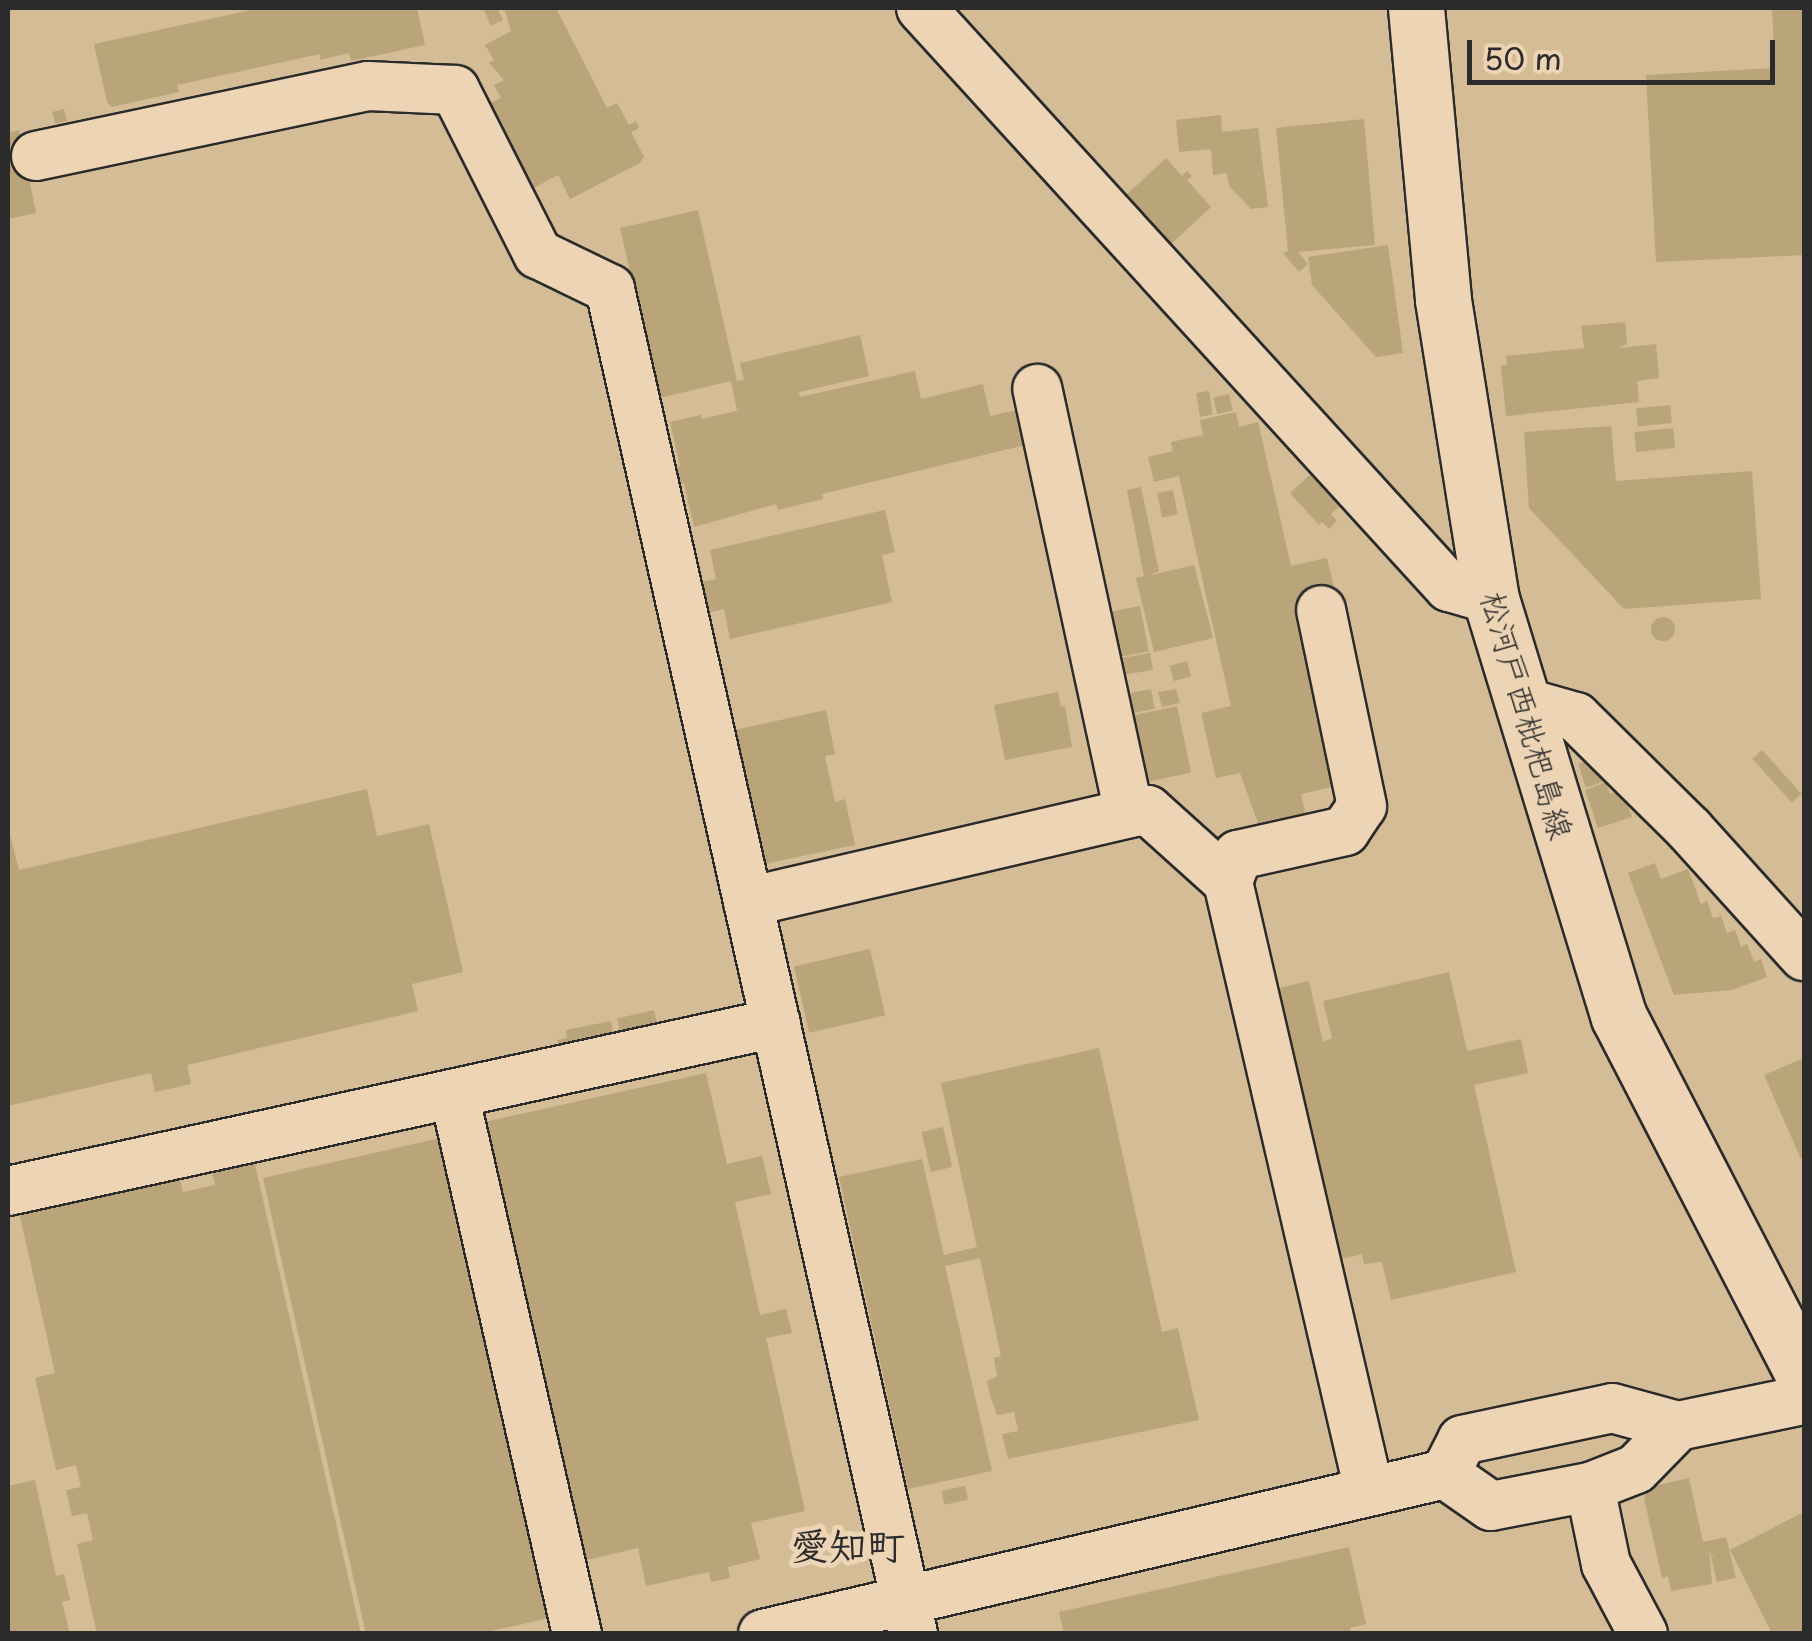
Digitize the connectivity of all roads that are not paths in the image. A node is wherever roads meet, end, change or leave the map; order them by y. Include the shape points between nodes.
1 (921, 8) edge
2 (1416, 8) edge
3 (36, 156) dead end
4 (1037, 389) dead end
5 (1491, 599) junction
6 (1321, 610) dead end
7 (1523, 702) junction
8 (1129, 813) junction
9 (1228, 882) junction
10 (748, 902) junction
11 (1804, 956) edge
12 (776, 1023) junction
13 (454, 1094) junction
14 (8, 1192) edge
15 (1804, 1375) edge
16 (1804, 1400) edge
17 (1678, 1426) junction
18 (1445, 1474) junction
19 (1590, 1487) junction
20 (1369, 1491) junction
21 (910, 1617) edge
22 (577, 1634) edge
23 (763, 1634) edge
24 (1643, 1634) edge

1 - 5 street via 1449,587
2 - 5 main road, 松河戸西枇杷島線 via 1442,300
3 - 10 street via 368,86 455,90 538,254 610,289
4 - 8 street
5 - 7 main road, 松河戸西枇杷島線
6 - 9 street via 1362,806 1345,830 1238,855
7 - 11 street via 1576,718
7 - 15 main road, 松河戸西枇杷島線 via 1619,1017
8 - 9 street via 1148,810
8 - 10 street
9 - 20 street
10 - 12 street
12 - 13 street
12 - 21 street
13 - 14 street
13 - 22 street
16 - 17 street
17 - 18 street via 1612,1408 1462,1440
17 - 19 street via 1636,1470
18 - 19 street via 1491,1506
18 - 20 street
19 - 24 street via 1606,1564
20 - 21 street
21 - 23 street

